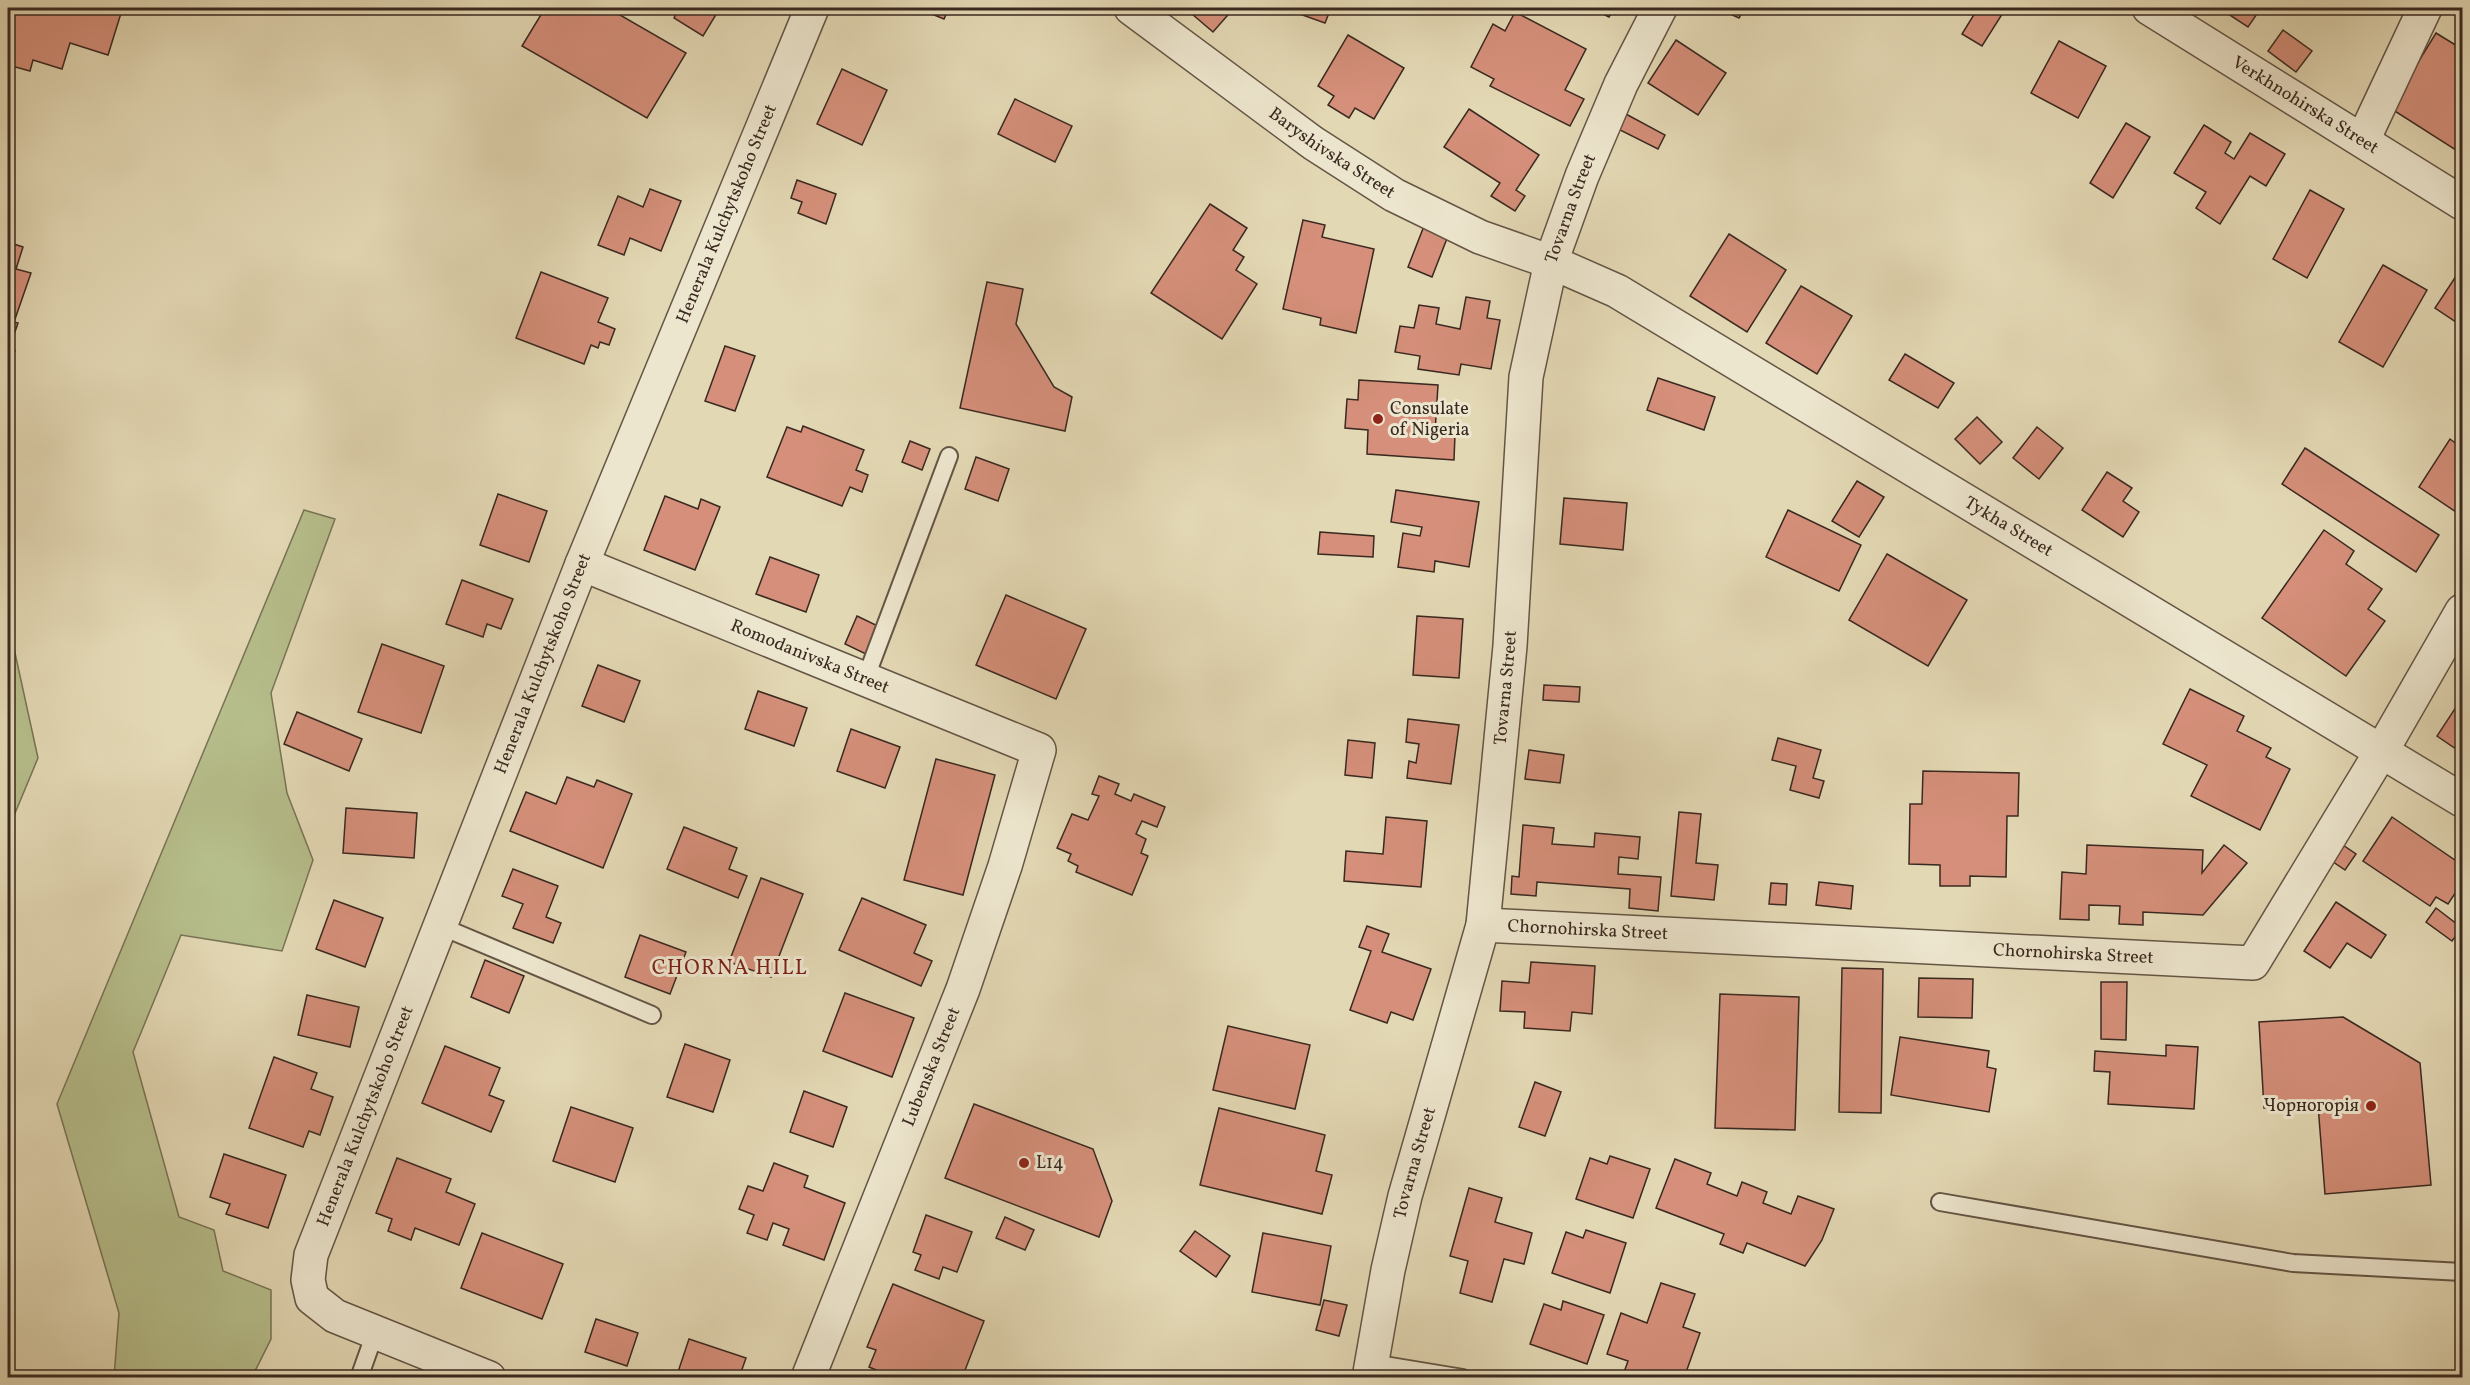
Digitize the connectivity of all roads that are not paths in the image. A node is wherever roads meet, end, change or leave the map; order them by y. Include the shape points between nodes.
1 (812, 8) edge
2 (1131, 8) edge
3 (1660, 8) edge
4 (2150, 8) edge
5 (2425, 8) edge
6 (2362, 140) junction
7 (2463, 203) edge
8 (1551, 262) junction
9 (949, 456) dead end
10 (582, 564) junction
11 (2463, 610) edge
12 (865, 680) junction
13 (1039, 750) joint
14 (2381, 752) junction
15 (2463, 800) edge
16 (440, 926) junction
17 (1483, 926) junction
18 (652, 1015) dead end
19 (1940, 1202) dead end
20 (2463, 1272) edge
21 (375, 1333) junction
22 (1371, 1370) edge
23 (359, 1377) edge
24 (489, 1377) edge
25 (808, 1377) edge
26 (1463, 1377) edge

1 - 10 street, Henerala Kulchytskoho Street
2 - 8 street, Baryshivska Street via 1313,143 1394,195 1480,237
3 - 8 street, Tovarna Street via 1621,84
4 - 6 street, Verkhnohirska Street
5 - 6 street
6 - 7 street, Verkhnohirska Street
8 - 14 street, Tykha Street via 1617,291
8 - 17 street, Tovarna Street via 1526,377 1510,646
9 - 12 lane
10 - 12 street, Romodanivska Street
10 - 16 street, Henerala Kulchytskoho Street
11 - 14 street, Chornohirska Street
12 - 13 street, Romodanivska Street
13 - 25 street, Lubenska Street via 963,989
14 - 15 street, Tykha Street
14 - 17 street, Chornohirska Street via 2253,963
16 - 18 lane
16 - 21 street, Henerala Kulchytskoho Street via 311,1255 308,1280 312,1298 334,1316
17 - 22 street, Tovarna Street via 1405,1196
19 - 20 lane via 2293,1263
21 - 23 lane
21 - 24 street, Henerala Kulchytskoho Street
22 - 26 lane

